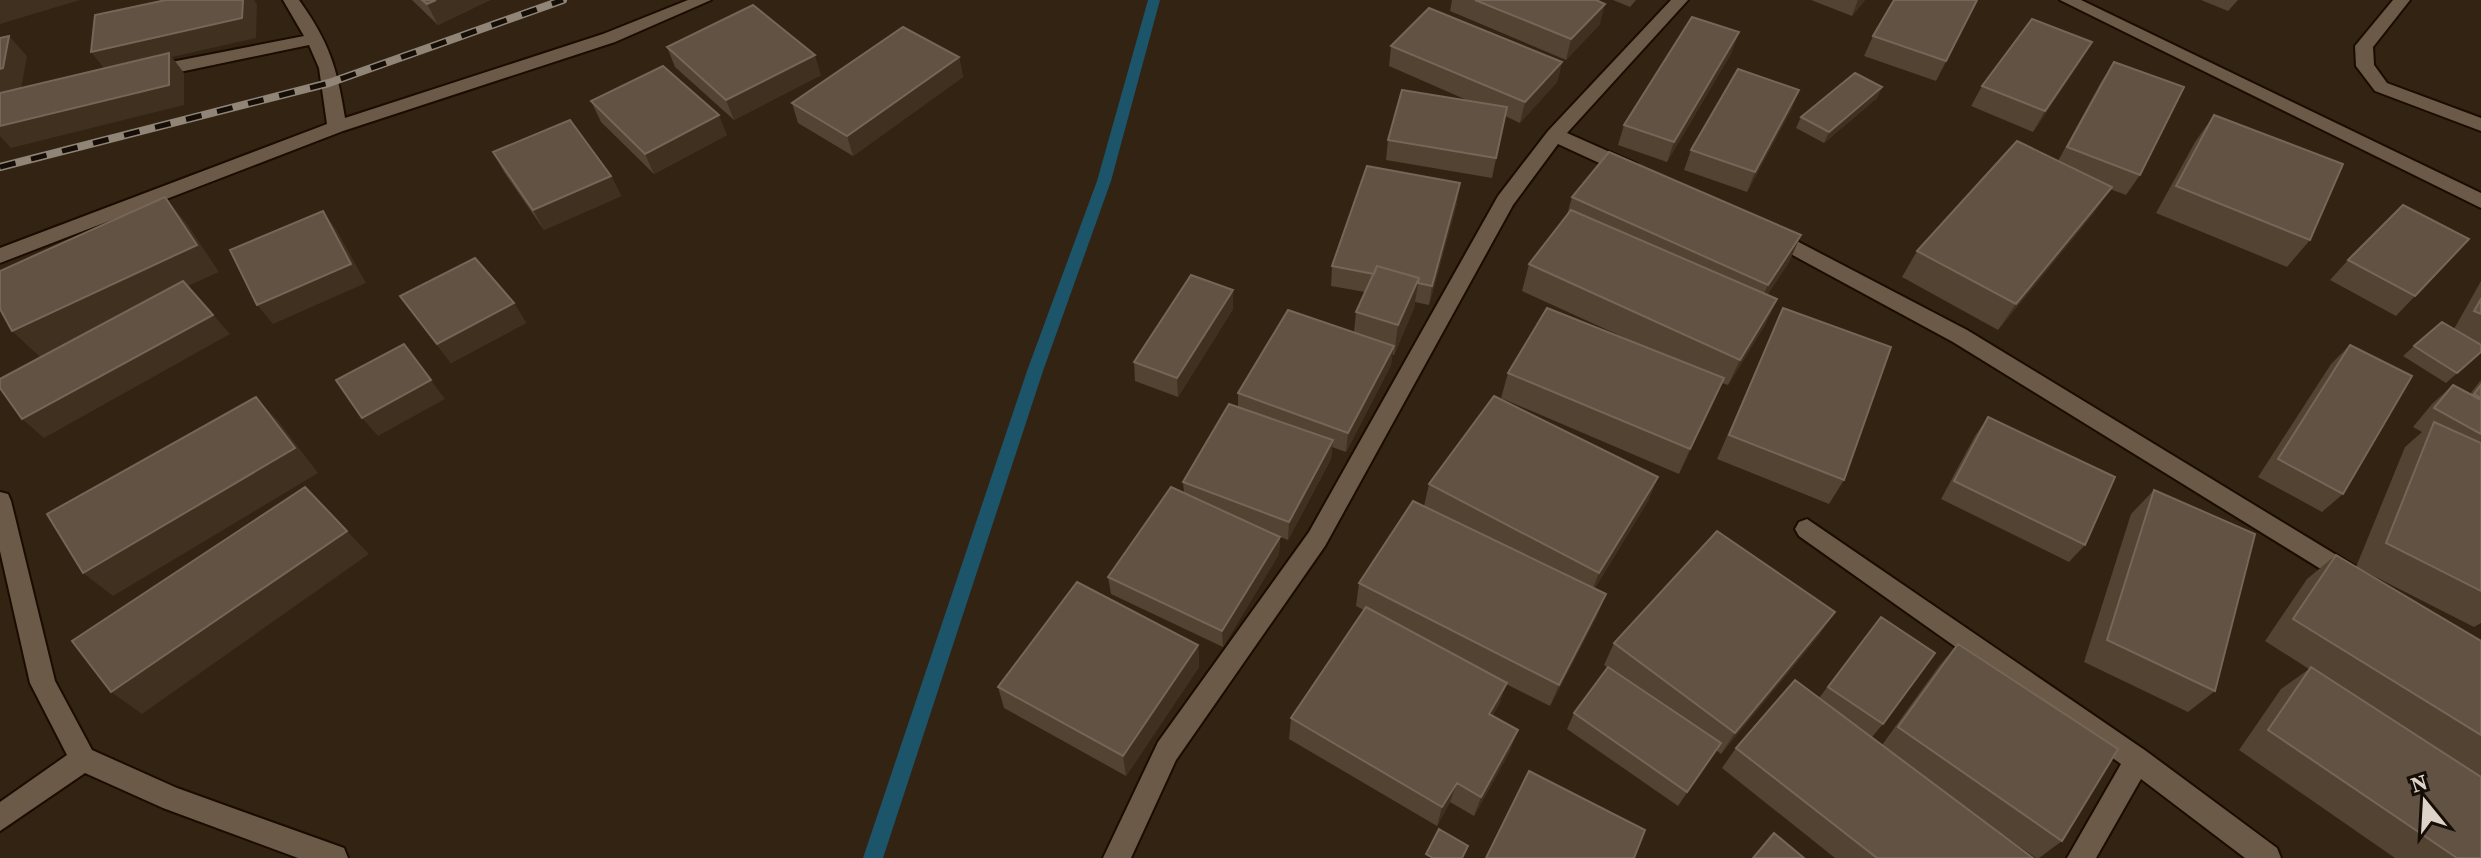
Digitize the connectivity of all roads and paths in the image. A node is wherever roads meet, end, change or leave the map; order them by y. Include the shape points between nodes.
1 (291, 0) edge
2 (703, 0) edge
3 (1680, 0) edge
4 (2068, 0) edge
5 (2402, 0) edge
6 (314, 39) junction
7 (135, 75) edge
8 (2481, 125) edge
9 (337, 127) junction
10 (1555, 135) junction
11 (1650, 179) edge
12 (2481, 201) edge
13 (1746, 223) edge
14 (0, 258) edge
15 (0, 501) edge
16 (1807, 529) dead end
17 (2376, 591) edge
18 (83, 759) junction
19 (2137, 760) junction
20 (0, 818) edge
21 (334, 858) edge
22 (1117, 858) edge
23 (2081, 858) edge
24 (2267, 858) edge

1 - 6 street
2 - 9 street via 609,38
3 - 10 street
4 - 12 street
5 - 8 street via 2364,46 2365,66 2381,87
6 - 7 street
6 - 9 street via 328,68
9 - 14 street
10 - 11 street
10 - 22 street via 1505,201 1317,539 1167,751
13 - 17 street via 1960,336
15 - 18 street via 43,683
16 - 19 street
18 - 20 street
18 - 21 street via 172,799
19 - 23 street
19 - 24 street

